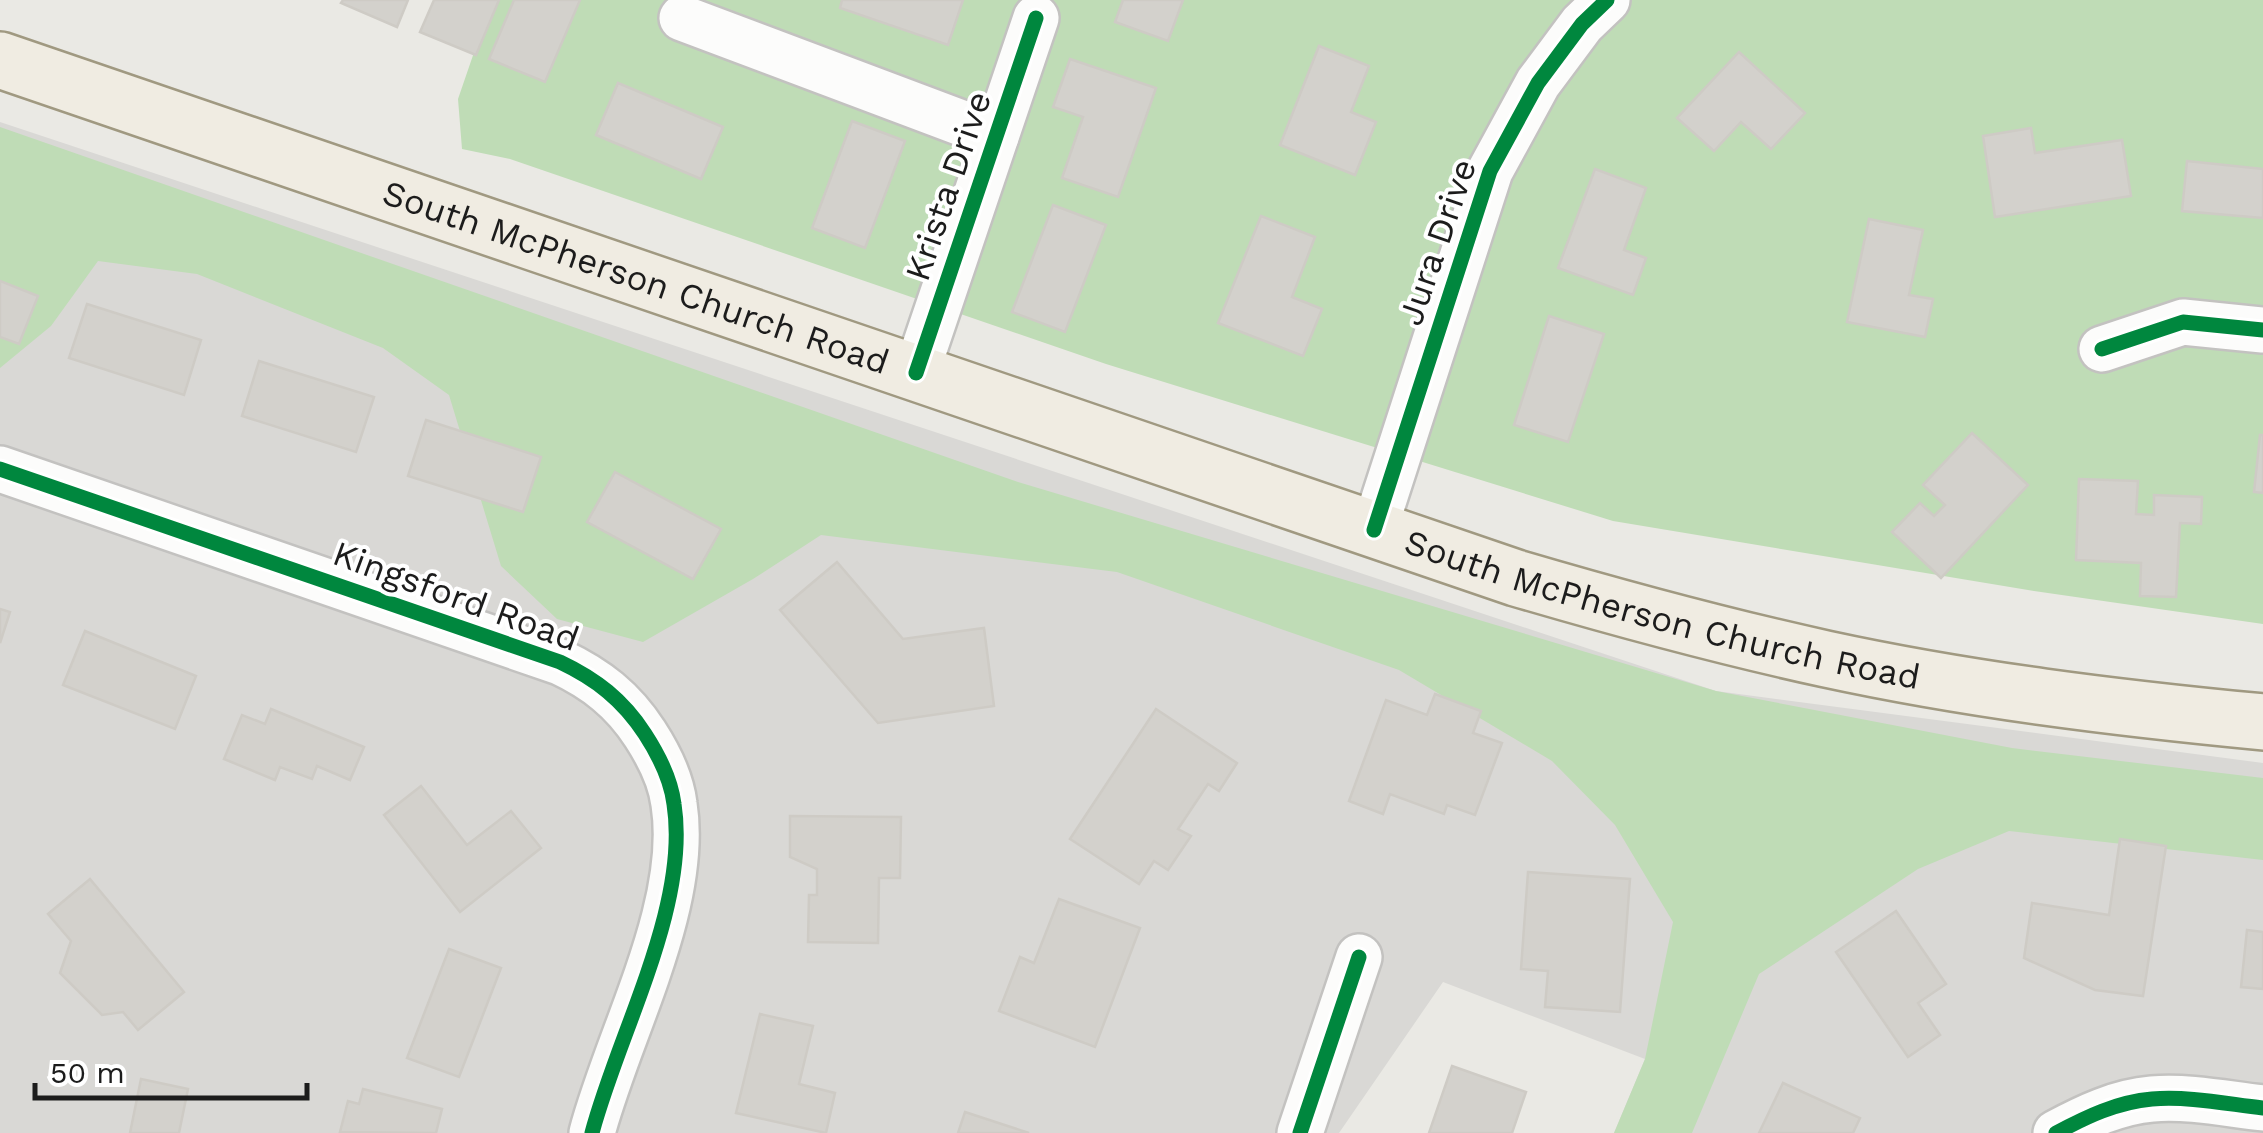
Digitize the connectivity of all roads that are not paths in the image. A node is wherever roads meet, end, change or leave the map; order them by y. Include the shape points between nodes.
1 (1607, 0) edge
2 (682, 18) dead end
3 (1036, 18) dead end
4 (0, 60) edge
5 (996, 136) junction
6 (2263, 330) edge
7 (2102, 350) dead end
8 (916, 373) junction
9 (0, 469) edge
10 (1374, 530) junction
11 (2263, 722) edge
12 (1359, 957) dead end
13 (2263, 1108) edge
14 (592, 1133) edge
15 (1300, 1133) edge
16 (2056, 1133) edge

1 - 10 street, Jura Drive via 1538,83 1490,171
2 - 5 street
3 - 5 street, Krista Drive
4 - 8 main road, South McPherson Church Road
5 - 8 street, Krista Drive
6 - 7 street via 2182,322
8 - 10 main road, South McPherson Church Road
9 - 14 street, Kingsford Road via 560,662 603,685 631,713 659,757 674,802 674,873
10 - 11 main road, South McPherson Church Road via 1684,626 1830,660 2002,691
12 - 15 street
13 - 16 street via 2150,1099 2102,1110

